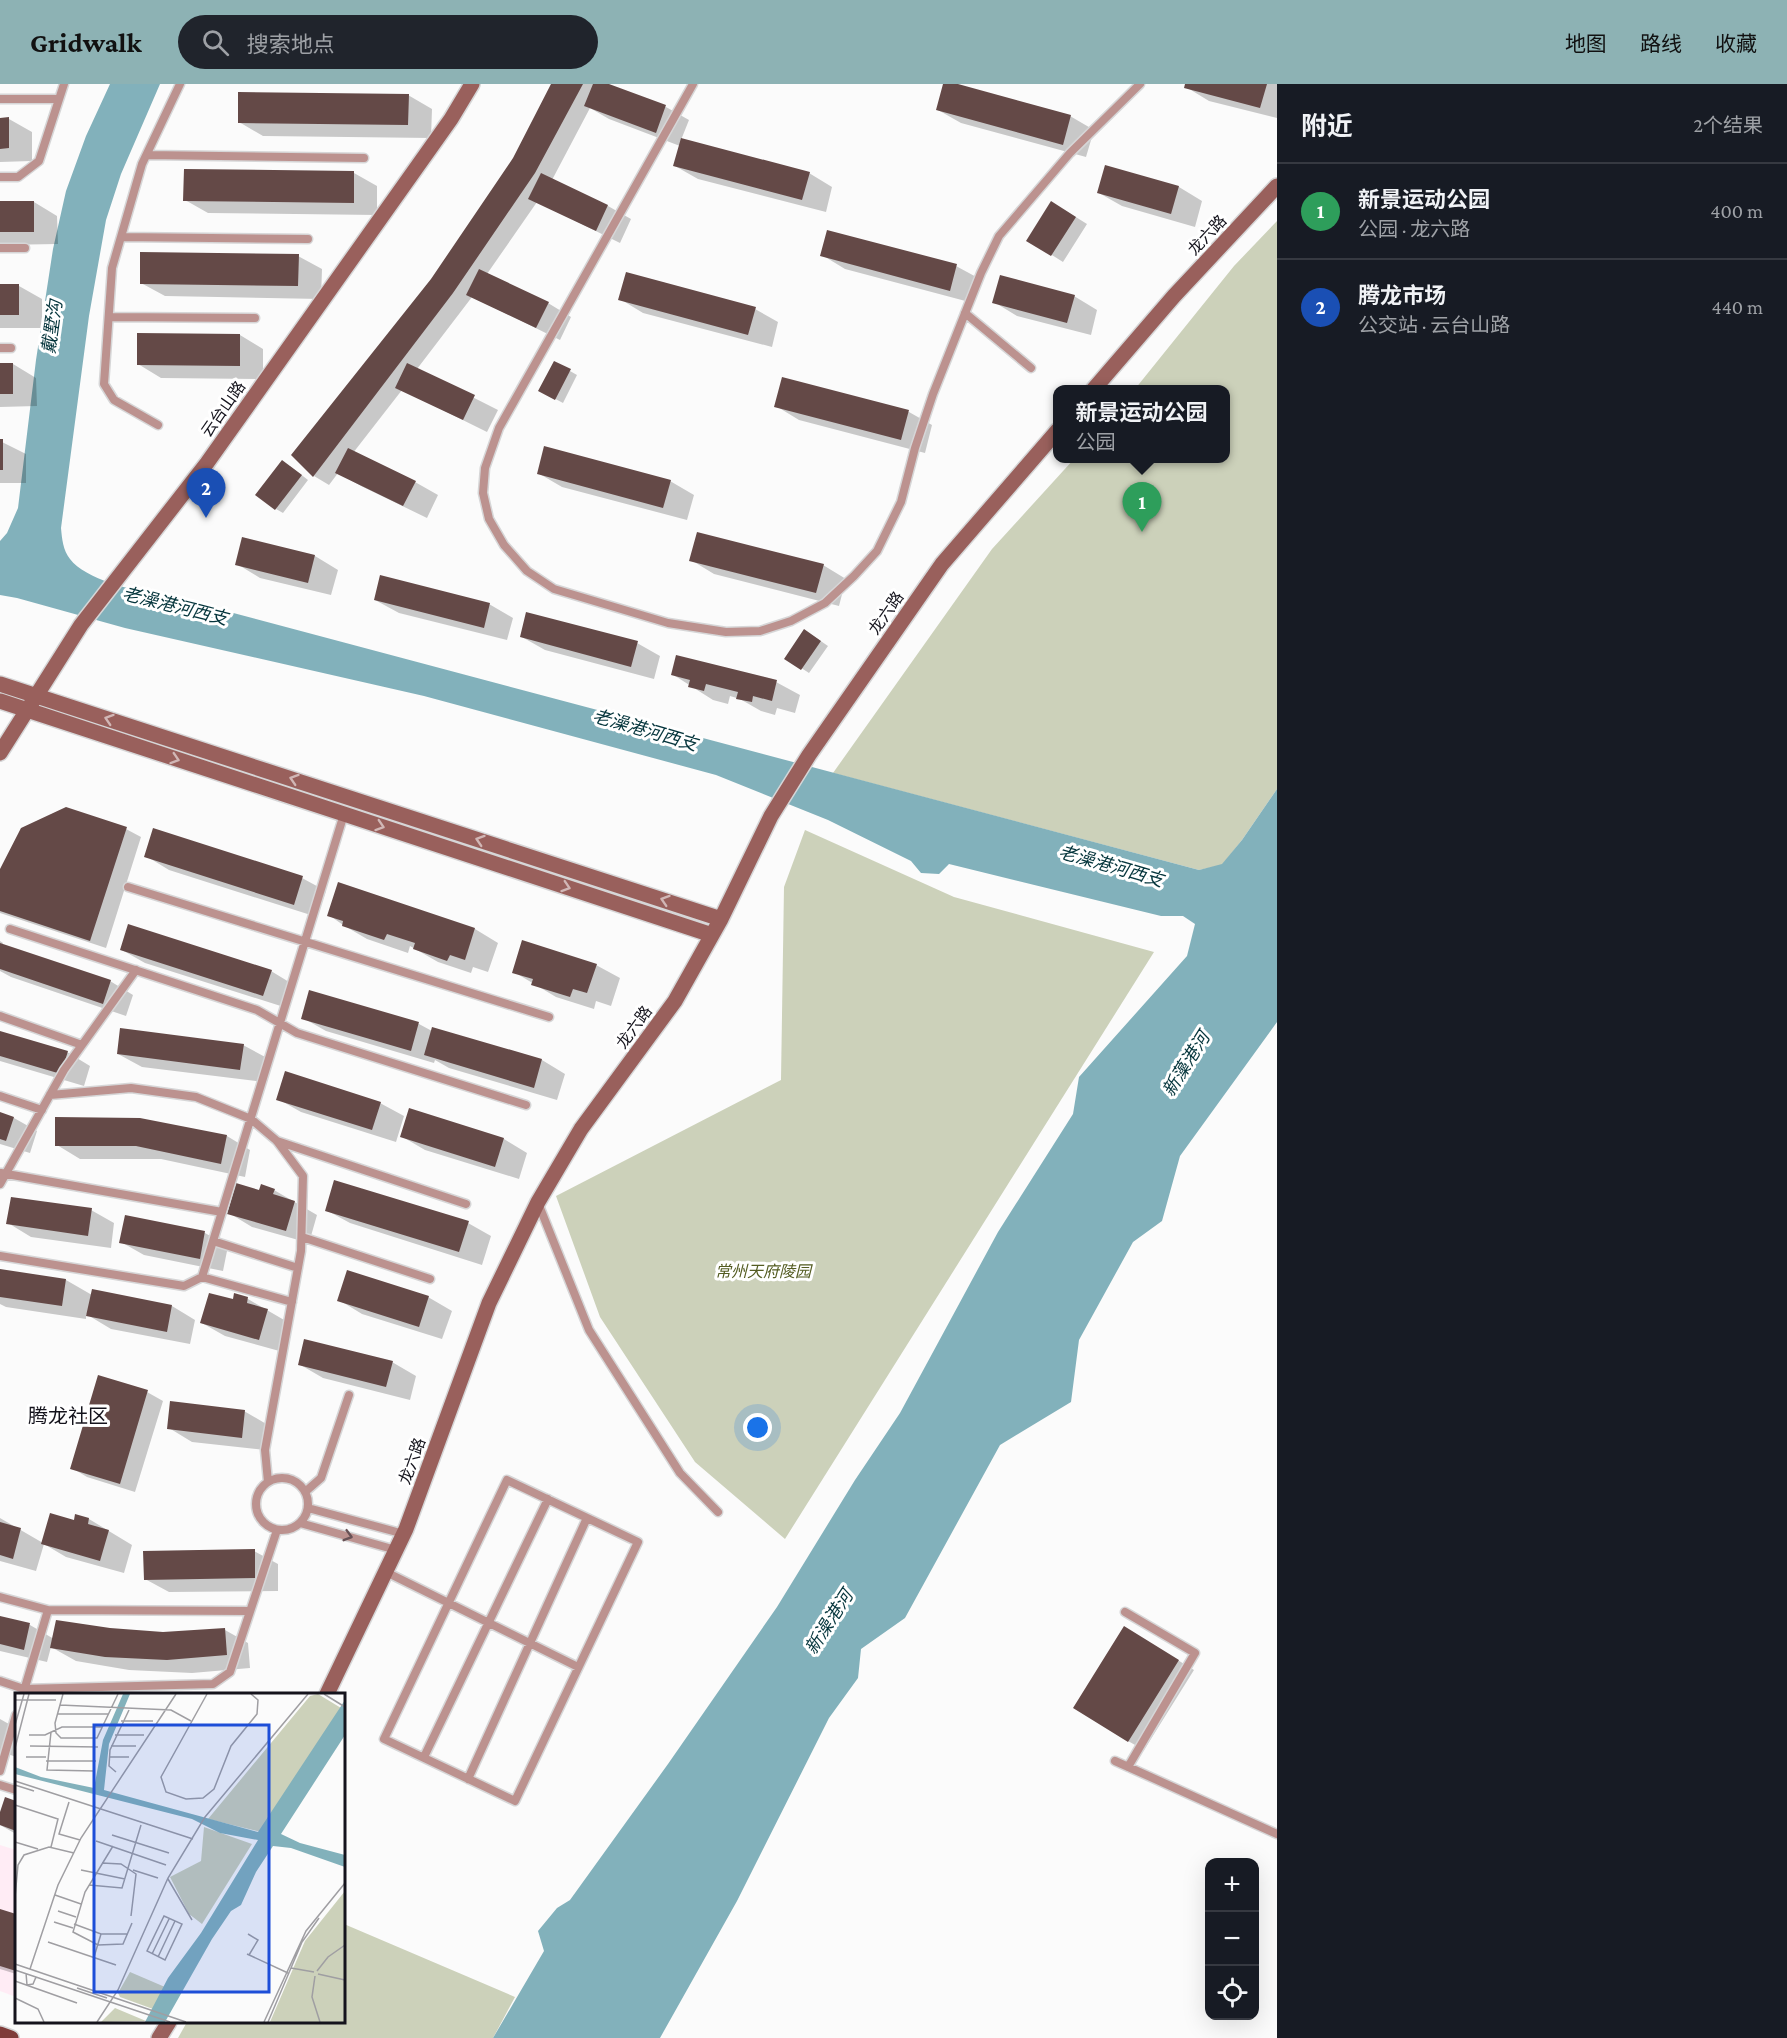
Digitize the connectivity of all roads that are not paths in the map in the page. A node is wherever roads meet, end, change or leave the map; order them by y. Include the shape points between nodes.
1 (64, 84) edge
2 (180, 84) edge
3 (472, 84) edge
4 (693, 84) edge
5 (1140, 84) edge
6 (0, 99) edge
7 (59, 99) junction
8 (147, 155) junction
9 (364, 158) dead end
10 (0, 177) edge
11 (1277, 186) edge
12 (121, 237) junction
13 (308, 239) dead end
14 (0, 248) edge
15 (25, 248) dead end
16 (965, 313) junction
17 (109, 317) junction
18 (255, 318) dead end
19 (0, 348) edge
20 (11, 348) dead end
21 (1031, 368) dead end
22 (1097, 385) edge
23 (158, 425) dead end
24 (1053, 436) edge
25 (0, 684) edge
26 (36, 695) junction
27 (0, 701) edge
28 (27, 710) junction
29 (0, 753) edge
30 (344, 814) junction
31 (128, 886) dead end
32 (721, 919) junction
33 (10, 929) dead end
34 (712, 935) junction
35 (305, 941) junction
36 (136, 970) junction
37 (0, 1016) edge
38 (549, 1017) dead end
39 (280, 1023) junction
40 (82, 1045) junction
41 (50, 1095) junction
42 (0, 1096) edge
43 (526, 1105) dead end
44 (42, 1110) junction
45 (251, 1119) junction
46 (277, 1141) junction
47 (3, 1174) edge
48 (0, 1185) edge
49 (538, 1202) junction
50 (466, 1204) dead end
51 (222, 1212) junction
52 (302, 1237) junction
53 (213, 1241) junction
54 (0, 1256) edge
55 (298, 1268) junction
56 (202, 1277) junction
57 (430, 1279) dead end
58 (292, 1302) junction
59 (349, 1395) dead end
60 (268, 1482) junction
61 (305, 1492) junction
62 (548, 1499) junction
63 (308, 1508) junction
64 (718, 1512) dead end
65 (587, 1518) junction
66 (300, 1523) junction
67 (277, 1530) junction
68 (404, 1534) junction
69 (396, 1550) junction
70 (386, 1572) junction
71 (0, 1597) edge
72 (448, 1603) junction
73 (48, 1610) junction
74 (250, 1611) junction
75 (1125, 1612) dead end
76 (488, 1623) junction
77 (530, 1644) junction
78 (578, 1667) junction
79 (0, 1681) edge
80 (23, 1692) edge
81 (328, 1693) edge
82 (15, 1718) edge
83 (424, 1757) junction
84 (1115, 1761) dead end
85 (1128, 1767) junction
86 (0, 1771) edge
87 (468, 1779) junction
88 (0, 1785) edge
89 (15, 1790) edge
90 (1277, 1833) edge
91 (168, 2023) edge
92 (0, 2034) edge
93 (11, 2038) edge
94 (159, 2038) edge

1 - 7 lane
2 - 8 lane
3 - 26 street, 云台山路 via 220,444 81,625
4 - 16 lane via 499,428 485,468 483,493 489,519 504,545 527,571 554,589 669,623 726,632 760,630 791,621 825,603 877,551 901,502 933,394
5 - 16 lane via 1070,153 999,236
6 - 7 lane
7 - 10 lane via 39,161 18,177
8 - 9 lane
8 - 12 lane
11 - 22 street, 龙六路
12 - 13 lane
12 - 17 lane via 112,267
14 - 15 lane
16 - 21 lane
17 - 18 lane
17 - 23 lane via 104,384 114,400
19 - 20 lane
24 - 32 street, 龙六路 via 942,564 809,755 771,816
25 - 26 street
26 - 28 street, 云台山路
32 -> 26 street
27 - 28 street
28 - 29 street, 云台山路
28 -> 30 street
30 -> 34 street
30 - 35 lane
31 - 35 lane
32 - 34 street, 龙六路
33 - 36 lane
34 - 49 street, 龙六路 via 675,1001 581,1129
35 - 38 lane
35 - 39 lane
36 - 39 lane via 257,1010
36 - 40 lane
37 - 40 lane
39 - 43 lane via 297,1033
39 - 45 lane
40 - 41 lane
41 - 44 lane
41 - 45 lane via 131,1088 196,1097
42 - 44 lane
44 - 47 lane
45 - 46 lane
45 - 51 lane
46 - 50 lane
46 - 52 lane via 303,1176
47 - 48 lane
47 - 51 lane
49 - 64 lane via 589,1330 680,1473
49 - 68 street, 龙六路 via 489,1303
51 - 53 lane
52 - 55 lane
52 - 57 lane
53 - 55 lane
53 - 56 lane
54 - 56 lane via 184,1286
55 - 58 lane
56 - 58 lane
58 - 60 lane via 265,1450
59 - 61 lane via 321,1478
60 - 61 lane via 285,1478
60 - 67 lane via 261,1488 255,1505 262,1521
61 - 63 lane
62 - 65 lane
62 - 72 lane via 507,1480
62 - 76 lane
63 - 66 lane
63 - 68 lane
65 - 77 lane
65 - 78 lane via 638,1542
66 - 67 lane via 294,1528
66 -> 69 lane
67 - 74 lane
68 - 69 street, 龙六路
69 - 70 street, 龙六路
70 - 72 lane
70 - 81 street, 龙六路
71 - 73 lane
72 - 76 lane
72 - 83 lane via 384,1739
73 - 74 lane
73 - 80 lane
74 - 80 lane via 230,1672 213,1684
75 - 85 lane via 1195,1653
76 - 77 lane
76 - 83 lane
77 - 78 lane
77 - 87 lane
78 - 87 lane via 515,1801
79 - 80 lane
82 - 86 lane
83 - 87 lane
84 - 85 lane
85 - 90 lane
88 - 89 lane
91 - 94 street
92 - 93 main road

